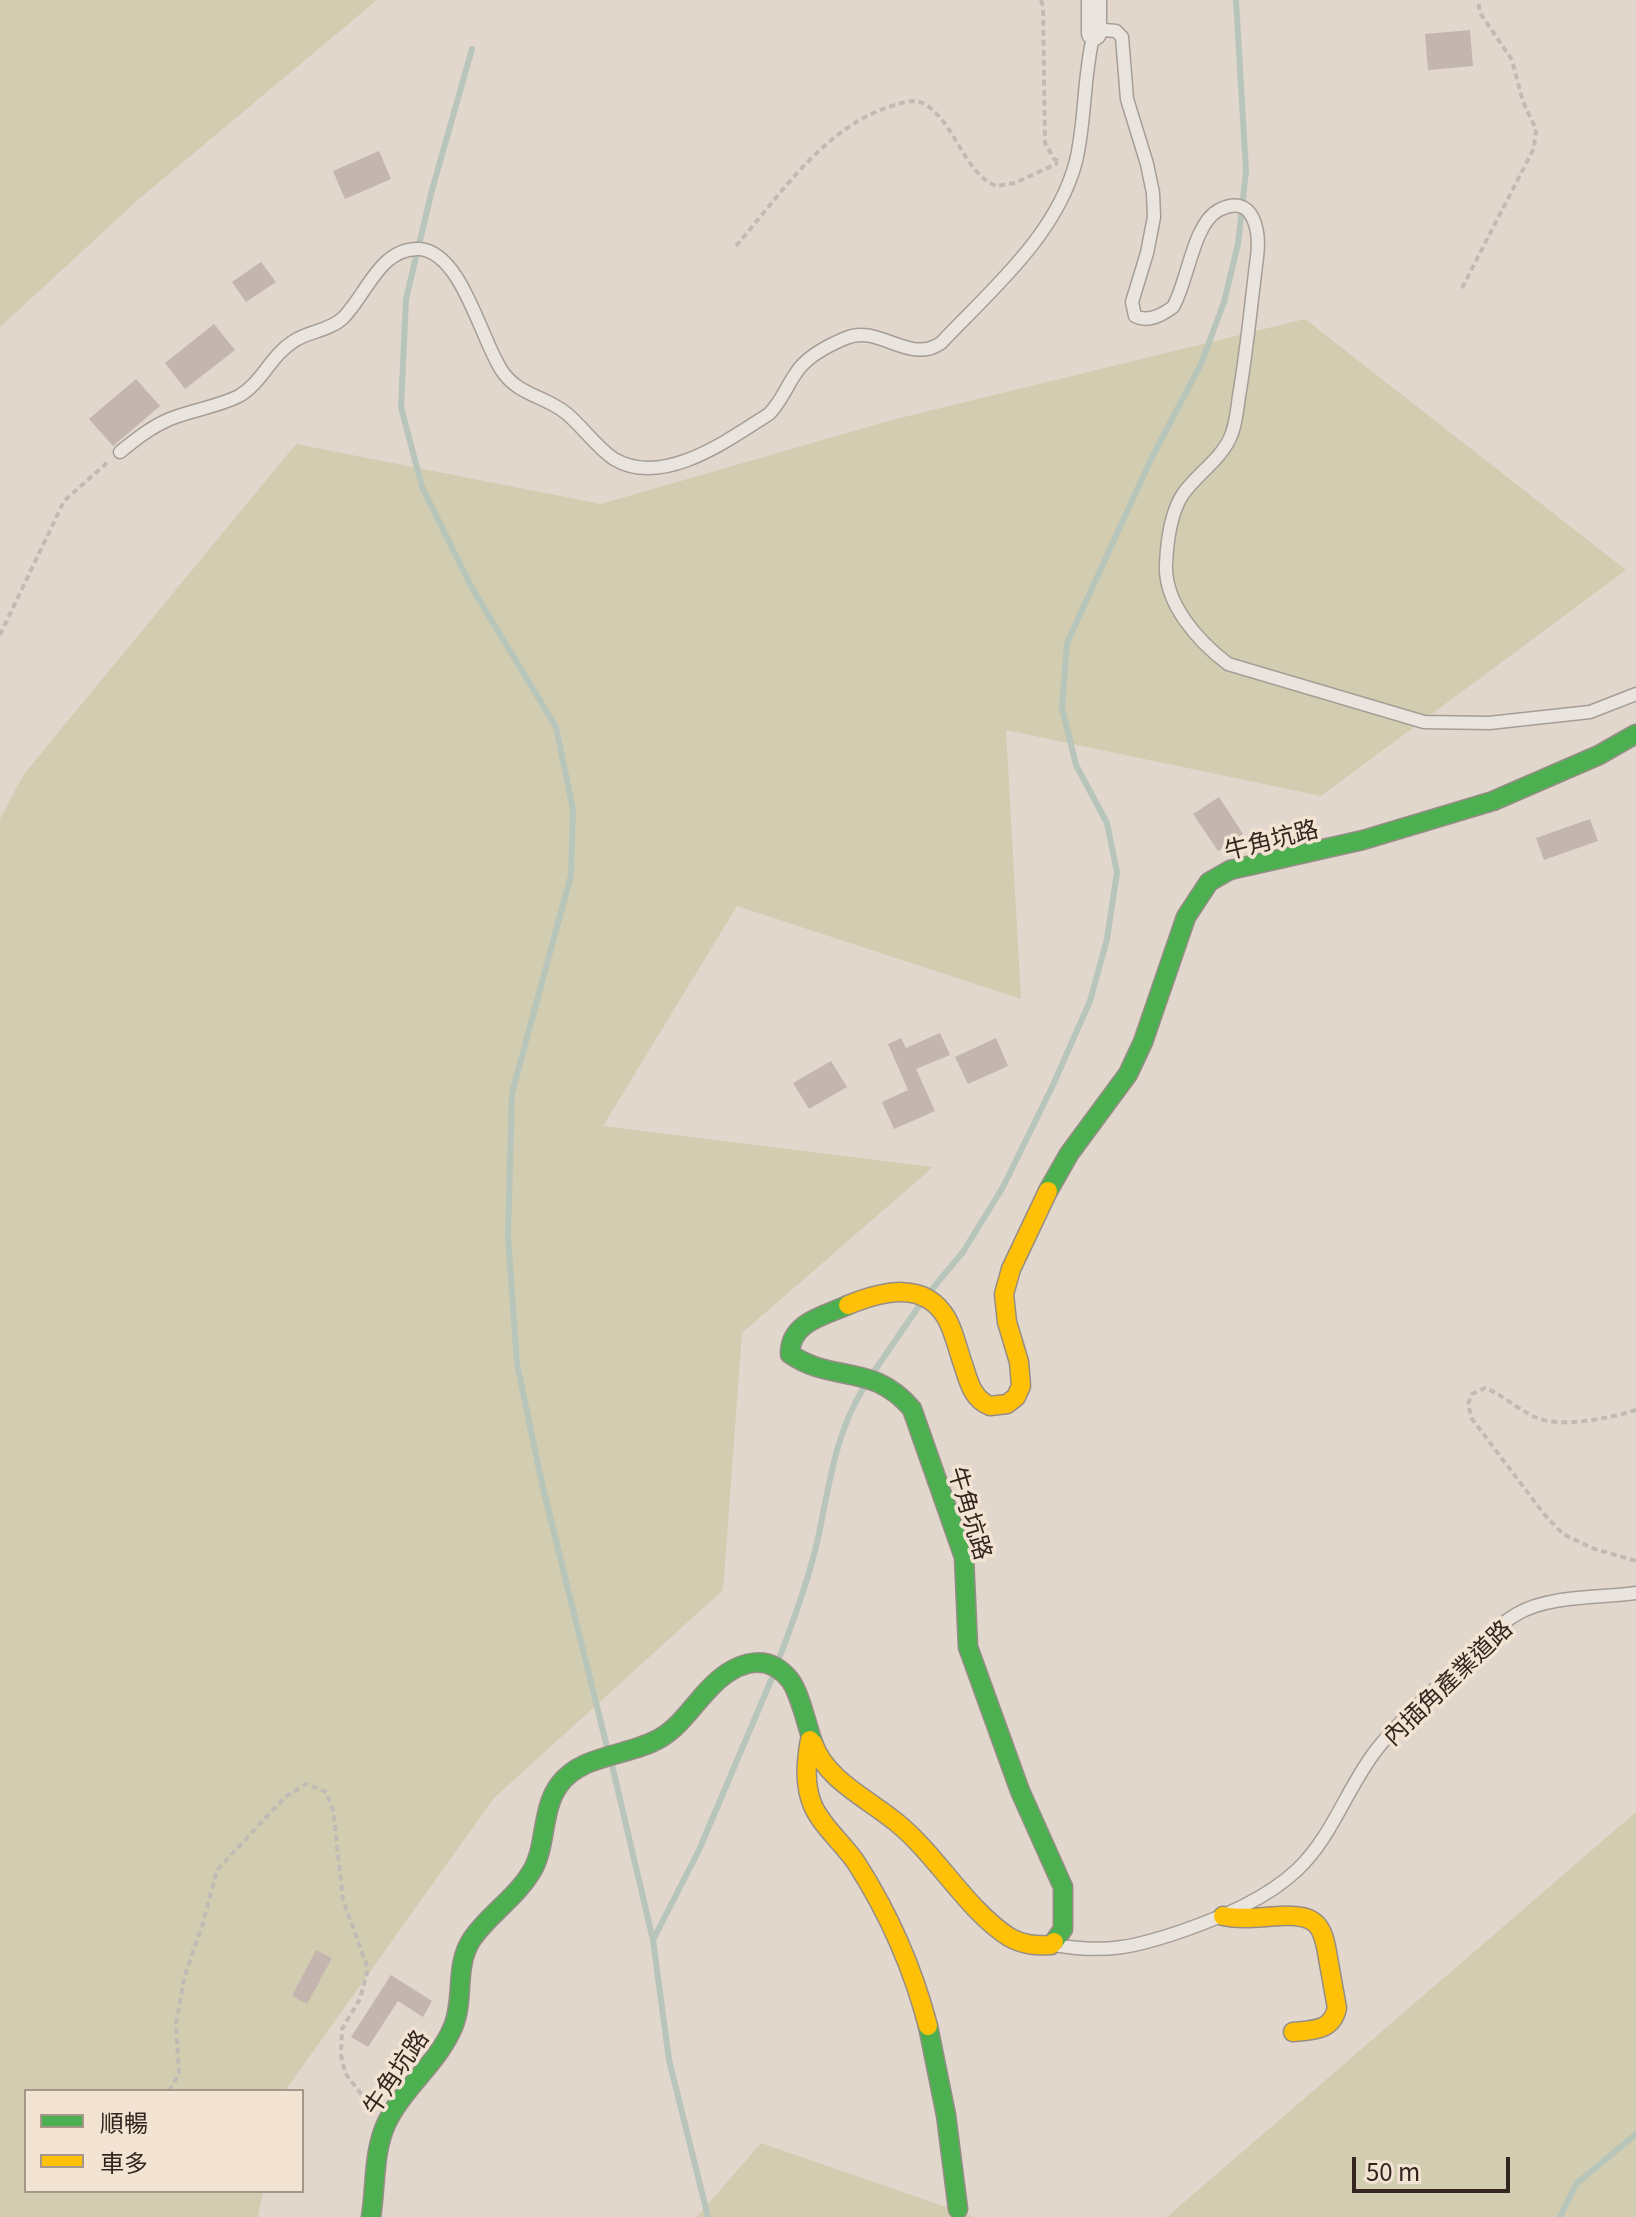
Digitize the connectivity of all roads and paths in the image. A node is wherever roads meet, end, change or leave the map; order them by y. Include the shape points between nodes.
1 (1041, 0) edge
2 (1094, 0) edge
3 (1478, 0) edge
4 (1094, 33) junction
5 (1076, 161) junction
6 (1060, 162) junction
7 (736, 246) dead end
8 (1462, 288) dead end
9 (120, 452) joint
10 (0, 635) edge
11 (1636, 694) edge
12 (1636, 734) edge
13 (1636, 1410) edge
14 (1636, 1561) edge
15 (1636, 1593) edge
16 (811, 1736) junction
17 (1223, 1916) junction
18 (1051, 1945) junction
19 (1293, 2032) dead end
20 (170, 2089) edge
21 (388, 2120) junction
22 (958, 2209) dead end
23 (371, 2217) edge

1 - 6 path via 1045,143
2 - 4 street
3 - 8 path via 1480,13 1512,60 1536,129 1534,148
4 - 5 lane
4 - 11 lane via 1116,31 1122,37 1127,99 1153,193 1154,217 1132,302 1135,316 1149,319 1173,307 1204,224 1220,209 1247,210 1257,225 1244,373 1231,438 1183,495 1167,548 1168,586 1190,628 1228,664 1424,722 1489,723 1590,712
5 - 6 path
5 - 9 lane via 1062,197 1021,258 941,343 910,350 873,336 843,339 803,364 769,414 697,455 668,465 628,466 567,414 515,386 502,371 452,269 424,249 395,254 344,317 292,341 249,389 148,429
6 - 7 path via 996,186 980,176 934,111 907,101 837,134
9 - 10 path via 64,501
12 - 18 street, 牛角坑路 via 1535,786 1374,838 1230,870 1211,880 1184,925 1135,1061 1117,1094 1053,1178 1007,1280 1006,1320 1022,1383 1018,1397 996,1408 972,1393 946,1317 918,1292 880,1293 811,1320 789,1342 790,1354 799,1362 887,1385 912,1409 964,1557 968,1647 1020,1791 1063,1887 1063,1929
13 - 14 path via 1598,1419 1538,1419 1485,1388 1472,1394 1468,1404 1472,1419 1563,1534
15 - 17 lane, 內插角產業道路 via 1537,1605 1491,1634 1376,1750 1320,1845 1297,1870
16 - 18 street, 牛角坑路 via 826,1769 899,1824 996,1927 1030,1947
16 - 21 street, 牛角坑路 via 791,1681 782,1671 768,1663 742,1663 714,1681 664,1736 578,1767 560,1782 528,1877 464,1954 455,2024
16 - 22 street via 805,1772 814,1807 847,1849 908,1963 945,2105
17 - 18 lane, 內插角產業道路 via 1116,1950
17 - 19 street via 1242,1921 1302,1915 1324,1932 1336,2017 1323,2029
20 - 21 path via 179,2074 176,2023 185,1975 217,1870 285,1797 306,1784 326,1792 333,1810 343,1900 368,1969 360,1999 342,2029 345,2073
21 - 23 street, 牛角坑路 via 375,2161

